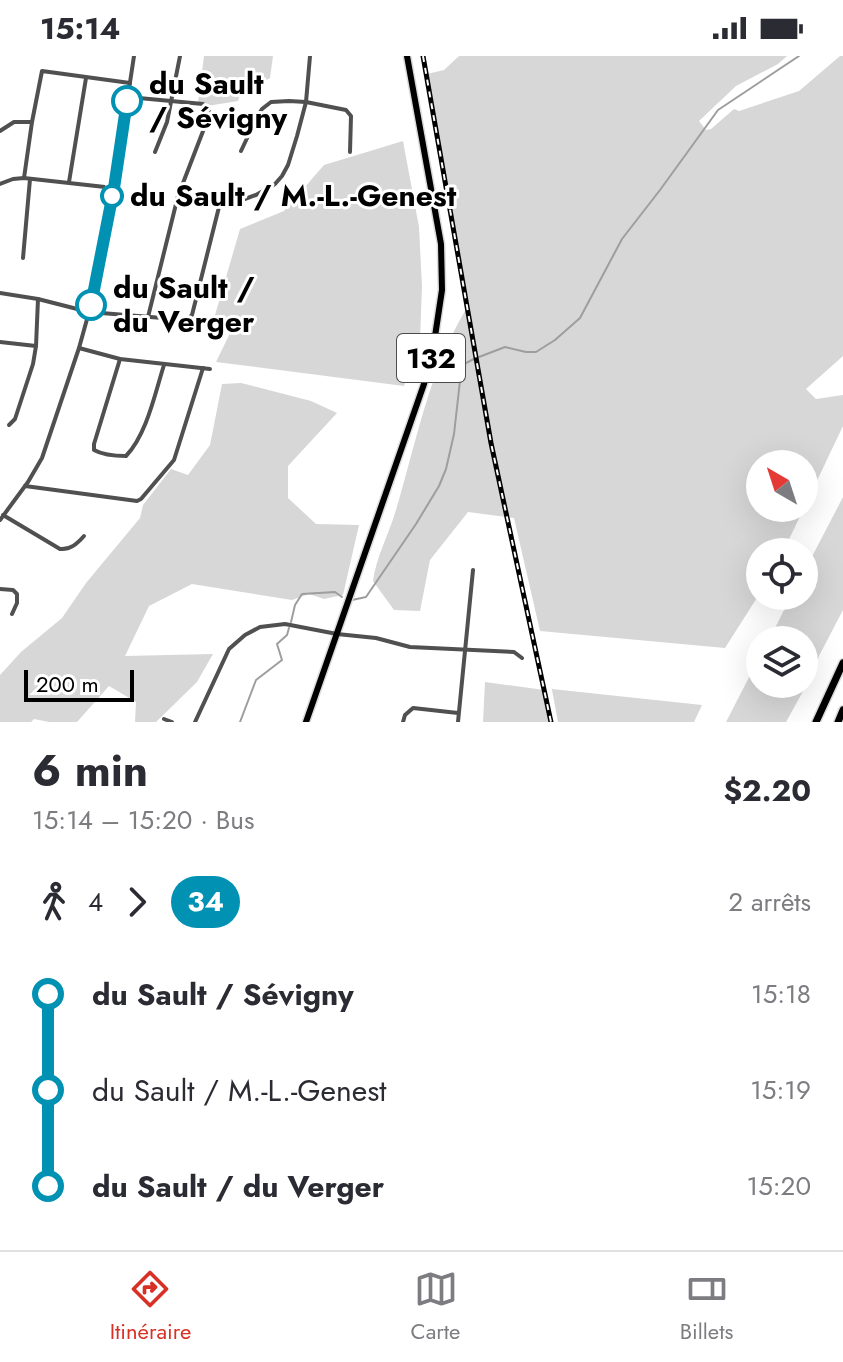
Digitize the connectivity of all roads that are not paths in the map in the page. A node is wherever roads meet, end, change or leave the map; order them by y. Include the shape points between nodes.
1 (134, 56) edge
2 (180, 56) edge
3 (310, 56) edge
4 (407, 56) edge
5 (86, 77) junction
6 (130, 83) junction
7 (128, 97) junction
8 (171, 101) junction
9 (306, 102) junction
10 (32, 122) junction
11 (0, 131) edge
12 (241, 151) dead end
13 (155, 152) dead end
14 (350, 152) dead end
15 (27, 179) junction
16 (69, 182) junction
17 (0, 184) edge
18 (114, 188) junction
19 (178, 196) junction
20 (220, 203) junction
21 (23, 258) dead end
22 (0, 293) edge
23 (38, 299) junction
24 (89, 312) junction
25 (148, 317) junction
26 (0, 342) edge
27 (36, 346) junction
28 (79, 348) junction
29 (120, 359) junction
30 (164, 365) junction
31 (203, 368) junction
32 (210, 369) dead end
33 (9, 425) dead end
34 (25, 486) junction
35 (2, 518) edge
36 (84, 536) dead end
37 (473, 570) dead end
38 (0, 589) edge
39 (12, 614) dead end
40 (337, 634) junction
41 (465, 650) junction
42 (522, 658) dead end
43 (843, 663) edge
44 (843, 710) edge
45 (458, 713) junction
46 (164, 719) dead end
47 (172, 722) edge
48 (195, 722) edge
49 (306, 722) edge
50 (403, 722) edge
51 (458, 722) edge
52 (816, 722) edge
53 (838, 722) edge

1 - 6 street
2 - 8 street
3 - 9 street
4 - 40 main road, 132 via 441,244 442,290 424,384
5 - 6 street
5 - 10 street via 42,71
5 - 16 street
6 - 7 street
7 - 8 street
7 - 18 street
8 - 13 street
8 - 19 street via 203,104 210,113
9 - 12 street via 267,104
9 - 14 street via 346,110 351,116
9 - 20 street via 282,176 266,191
10 - 11 street via 14,122
10 - 15 street
15 - 16 street
15 - 17 street
15 - 21 street
16 - 18 street
18 - 24 street
19 - 20 street
19 - 25 street
20 - 25 street via 192,315 183,321
22 - 23 street
23 - 24 street
23 - 27 street
24 - 25 street
24 - 28 street
26 - 27 street
27 - 33 street via 28,383
28 - 29 street
28 - 34 street via 42,458
29 - 30 street
29 - 30 street via 94,444 97,452 119,456 135,447
30 - 31 street
31 - 32 street
31 - 34 street via 174,460 141,499
34 - 35 street
35 - 36 street via 60,549
37 - 41 street
38 - 39 street via 17,594
40 - 41 street
40 - 48 street via 285,624 245,635 229,649
40 - 49 main road, 132
41 - 42 street via 514,652
41 - 45 street
43 - 52 highway
44 - 53 highway
45 - 50 street via 413,708
45 - 51 street
46 - 47 street

